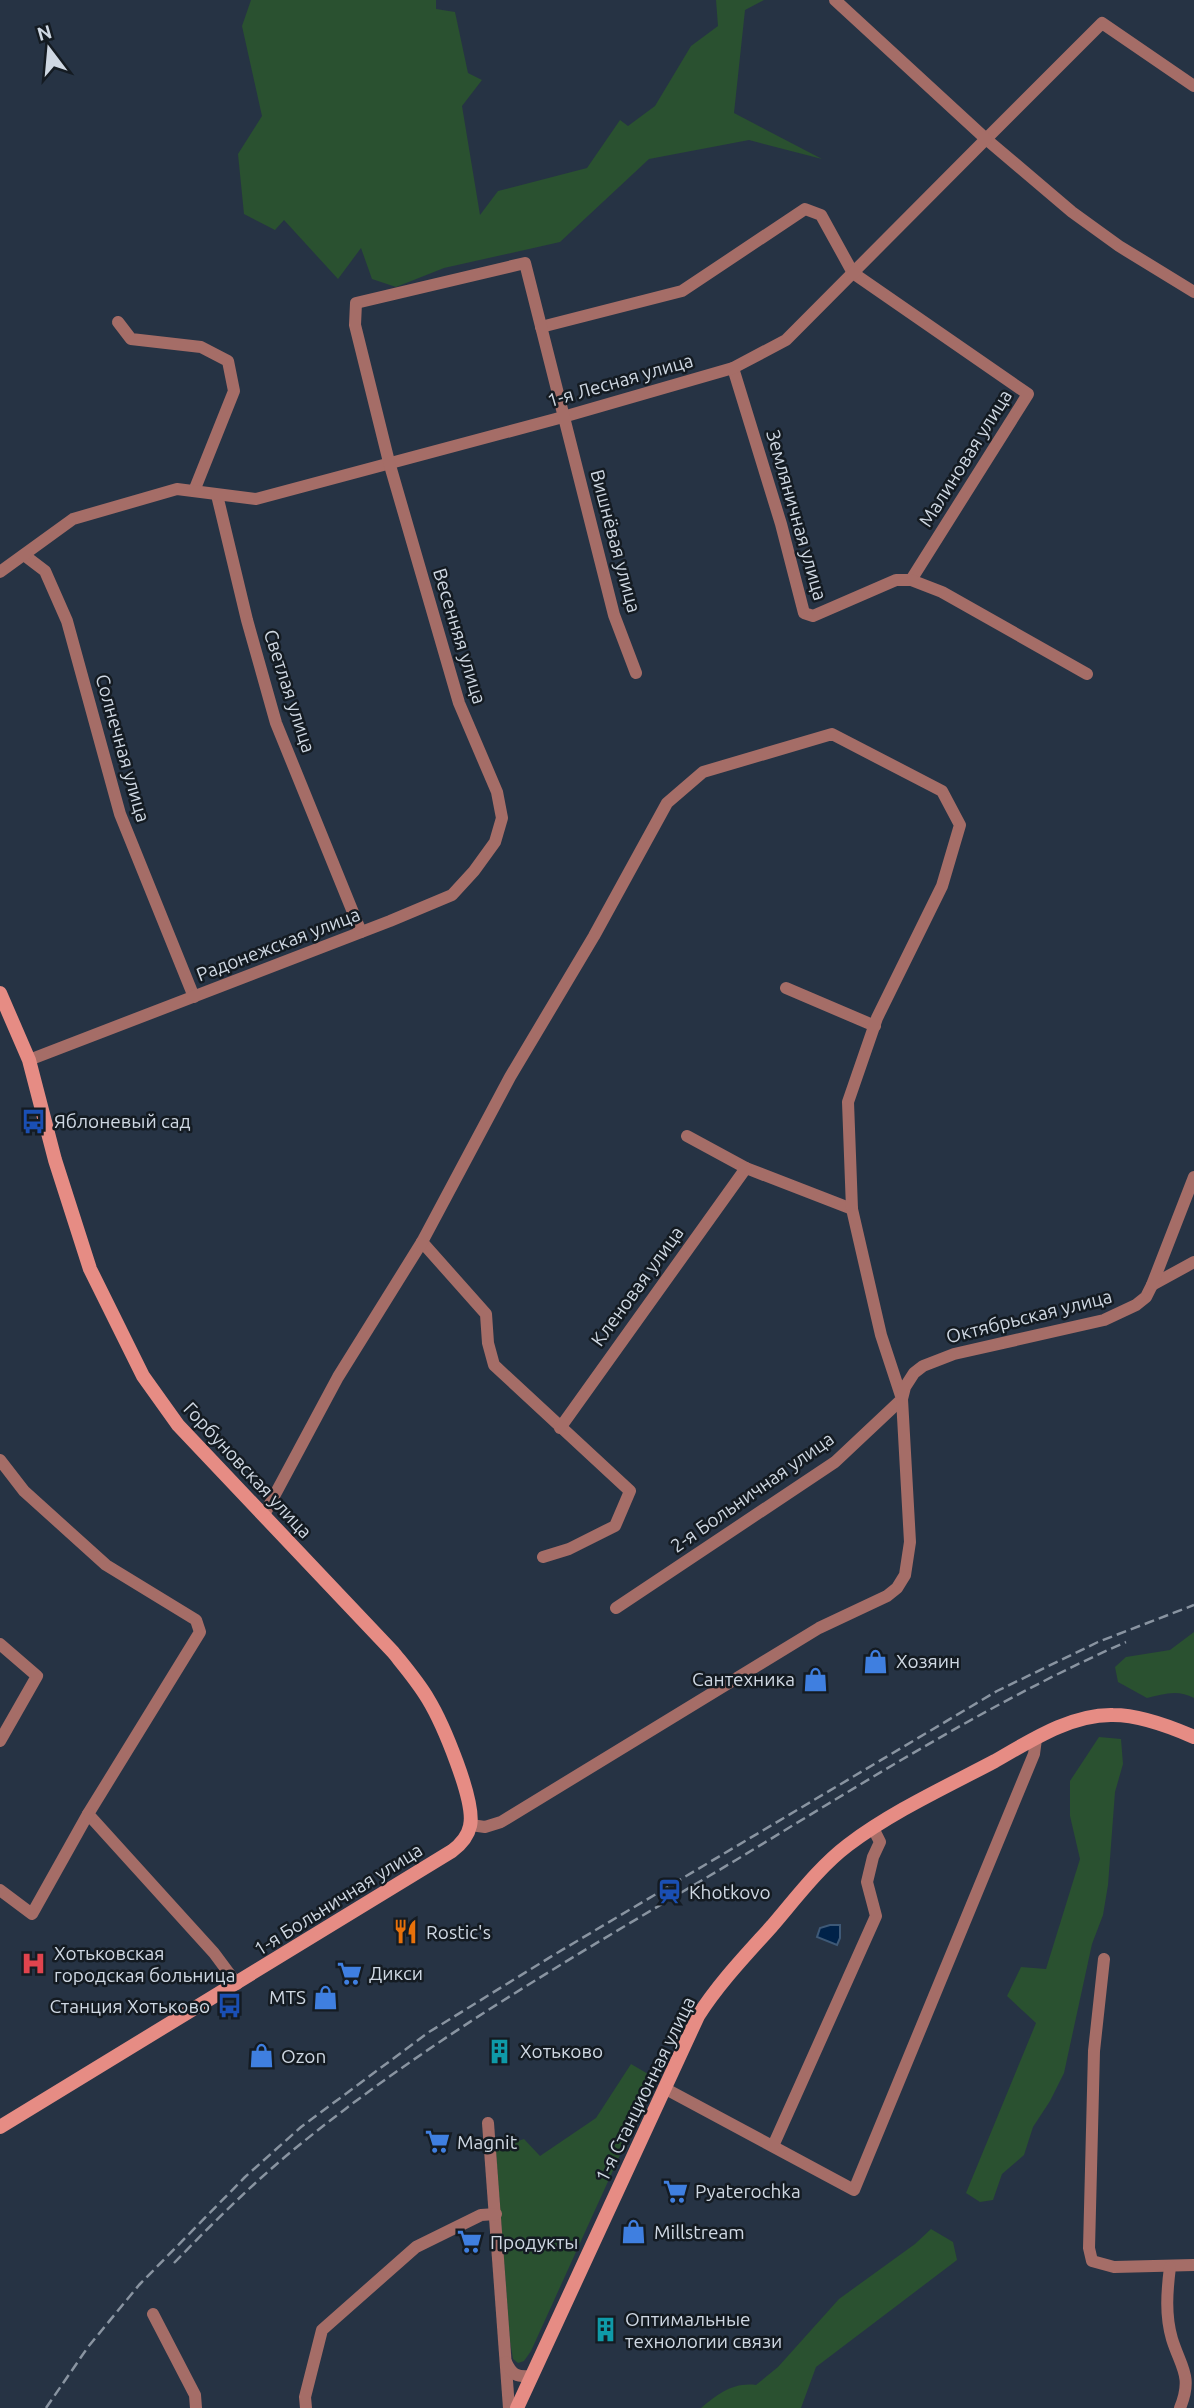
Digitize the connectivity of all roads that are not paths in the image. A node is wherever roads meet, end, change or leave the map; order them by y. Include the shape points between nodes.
1 (835, 0) edge
2 (1194, 86) edge
3 (986, 139) junction
4 (853, 273) junction
5 (1194, 292) edge
6 (117, 323) dead end
7 (541, 327) junction
8 (733, 368) junction
9 (563, 417) junction
10 (389, 462) junction
11 (194, 491) junction
12 (217, 495) junction
13 (24, 555) junction
14 (0, 572) edge
15 (911, 580) junction
16 (636, 673) dead end
17 (1087, 674) dead end
18 (502, 818) joint
19 (361, 932) junction
20 (786, 988) dead end
21 (0, 993) edge
22 (194, 997) junction
23 (875, 1026) junction
24 (29, 1060) junction
25 (687, 1136) dead end
26 (746, 1168) junction
27 (1194, 1177) edge
28 (852, 1209) junction
29 (422, 1242) junction
30 (1194, 1262) edge
31 (1152, 1284) junction
32 (902, 1399) junction
33 (560, 1428) junction
34 (0, 1460) edge
35 (264, 1515) junction
36 (542, 1557) dead end
37 (616, 1608) dead end
38 (0, 1644) edge
39 (1194, 1737) edge
40 (1036, 1739) junction
41 (0, 1741) edge
42 (88, 1814) junction
43 (471, 1825) junction
44 (873, 1828) junction
45 (0, 1890) edge
46 (1104, 1959) dead end
47 (237, 1984) junction
48 (664, 2088) junction
49 (488, 2123) dead end
50 (0, 2127) edge
51 (773, 2146) junction
52 (496, 2214) junction
53 (1194, 2265) edge
54 (1170, 2267) junction
55 (153, 2314) dead end
56 (506, 2362) junction
57 (530, 2376) junction
58 (196, 2408) edge
59 (306, 2408) edge
60 (509, 2408) edge
61 (517, 2408) edge
62 (1180, 2408) edge

1 - 3 street
2 - 3 street, 1-я Лесная улица via 1102,23
3 - 4 street, 1-я Лесная улица
3 - 5 street via 1119,247
4 - 7 street via 821,215 805,209 682,291
4 - 8 street, 1-я Лесная улица via 786,340
4 - 15 street, Малиновая улица via 1028,394
6 - 11 street via 131,339 201,347 228,361 234,391
7 - 9 street, Вишнёвая улица
7 - 10 street, Весенняя улица via 525,263 356,303 355,325
8 - 9 street, 1-я Лесная улица
8 - 15 street, Земляничная улица via 804,613 813,616 896,580
9 - 10 street, 1-я Лесная улица
9 - 16 street, Вишнёвая улица via 614,615
10 - 12 street, 1-я Лесная улица via 256,499
10 - 18 street, Весенняя улица via 459,703 497,792
11 - 12 street, 1-я Лесная улица
11 - 13 street, 1-я Лесная улица via 177,489 73,519
12 - 19 street, Светлая улица via 276,723
13 - 14 street, 1-я Лесная улица
13 - 22 street, Солнечная улица via 45,571 68,621 120,814
15 - 17 street via 942,592
18 - 19 street, Радонежская улица via 495,842 452,895
19 - 22 street, Радонежская улица
20 - 23 street
21 - 24 main road, Горбуновская улица
22 - 24 street, Радонежская улица
23 - 28 street via 848,1102
23 - 29 street via 942,886 960,825 942,791 832,734 703,772 667,803 510,1077
24 - 35 main road, Горбуновская улица via 90,1269 143,1376 178,1425
25 - 26 street
26 - 28 street
26 - 33 street, Кленовая улица
27 - 31 street, Октябрьская улица
28 - 32 street via 881,1335
29 - 33 street via 486,1314 494,1366
29 - 35 street via 338,1377
30 - 31 street
31 - 32 street, Октябрьская улица via 1136,1306 1104,1320 954,1354 923,1366 908,1380
32 - 37 street, 2-я Больничная улица via 835,1462
32 - 43 street via 910,1532 905,1575 897,1588 819,1628 501,1822
33 - 36 street via 630,1491 615,1526
34 - 42 street via 24,1491 106,1565 196,1620 200,1632
35 - 43 main road, Горбуновская улица via 420,1686 456,1763
38 - 41 street via 37,1676
39 - 40 main road, 1-я Станционная улица via 1112,1715 1072,1723
40 - 44 main road, 1-я Станционная улица
40 - 51 street via 1034,1754 854,2190
42 - 45 street via 32,1914
42 - 47 street
43 - 47 main road, 1-я Больничная улица via 452,1852
44 - 48 main road, 1-я Станционная улица via 825,1865 709,1998
44 - 51 street via 880,1842 867,1882 876,1916
46 - 54 street via 1094,2051 1089,2248 1092,2261 1114,2267
47 - 50 main road, 1-я Больничная улица
48 - 51 street
48 - 57 main road, 1-я Станционная улица
49 - 52 street
52 - 56 street
52 - 59 street via 481,2216 416,2247 322,2330
53 - 54 street
54 - 62 street via 1166,2301 1172,2339 1186,2379
55 - 58 street via 195,2395
56 - 57 street via 511,2372
56 - 60 street
57 - 61 main road, 1-я Станционная улица

